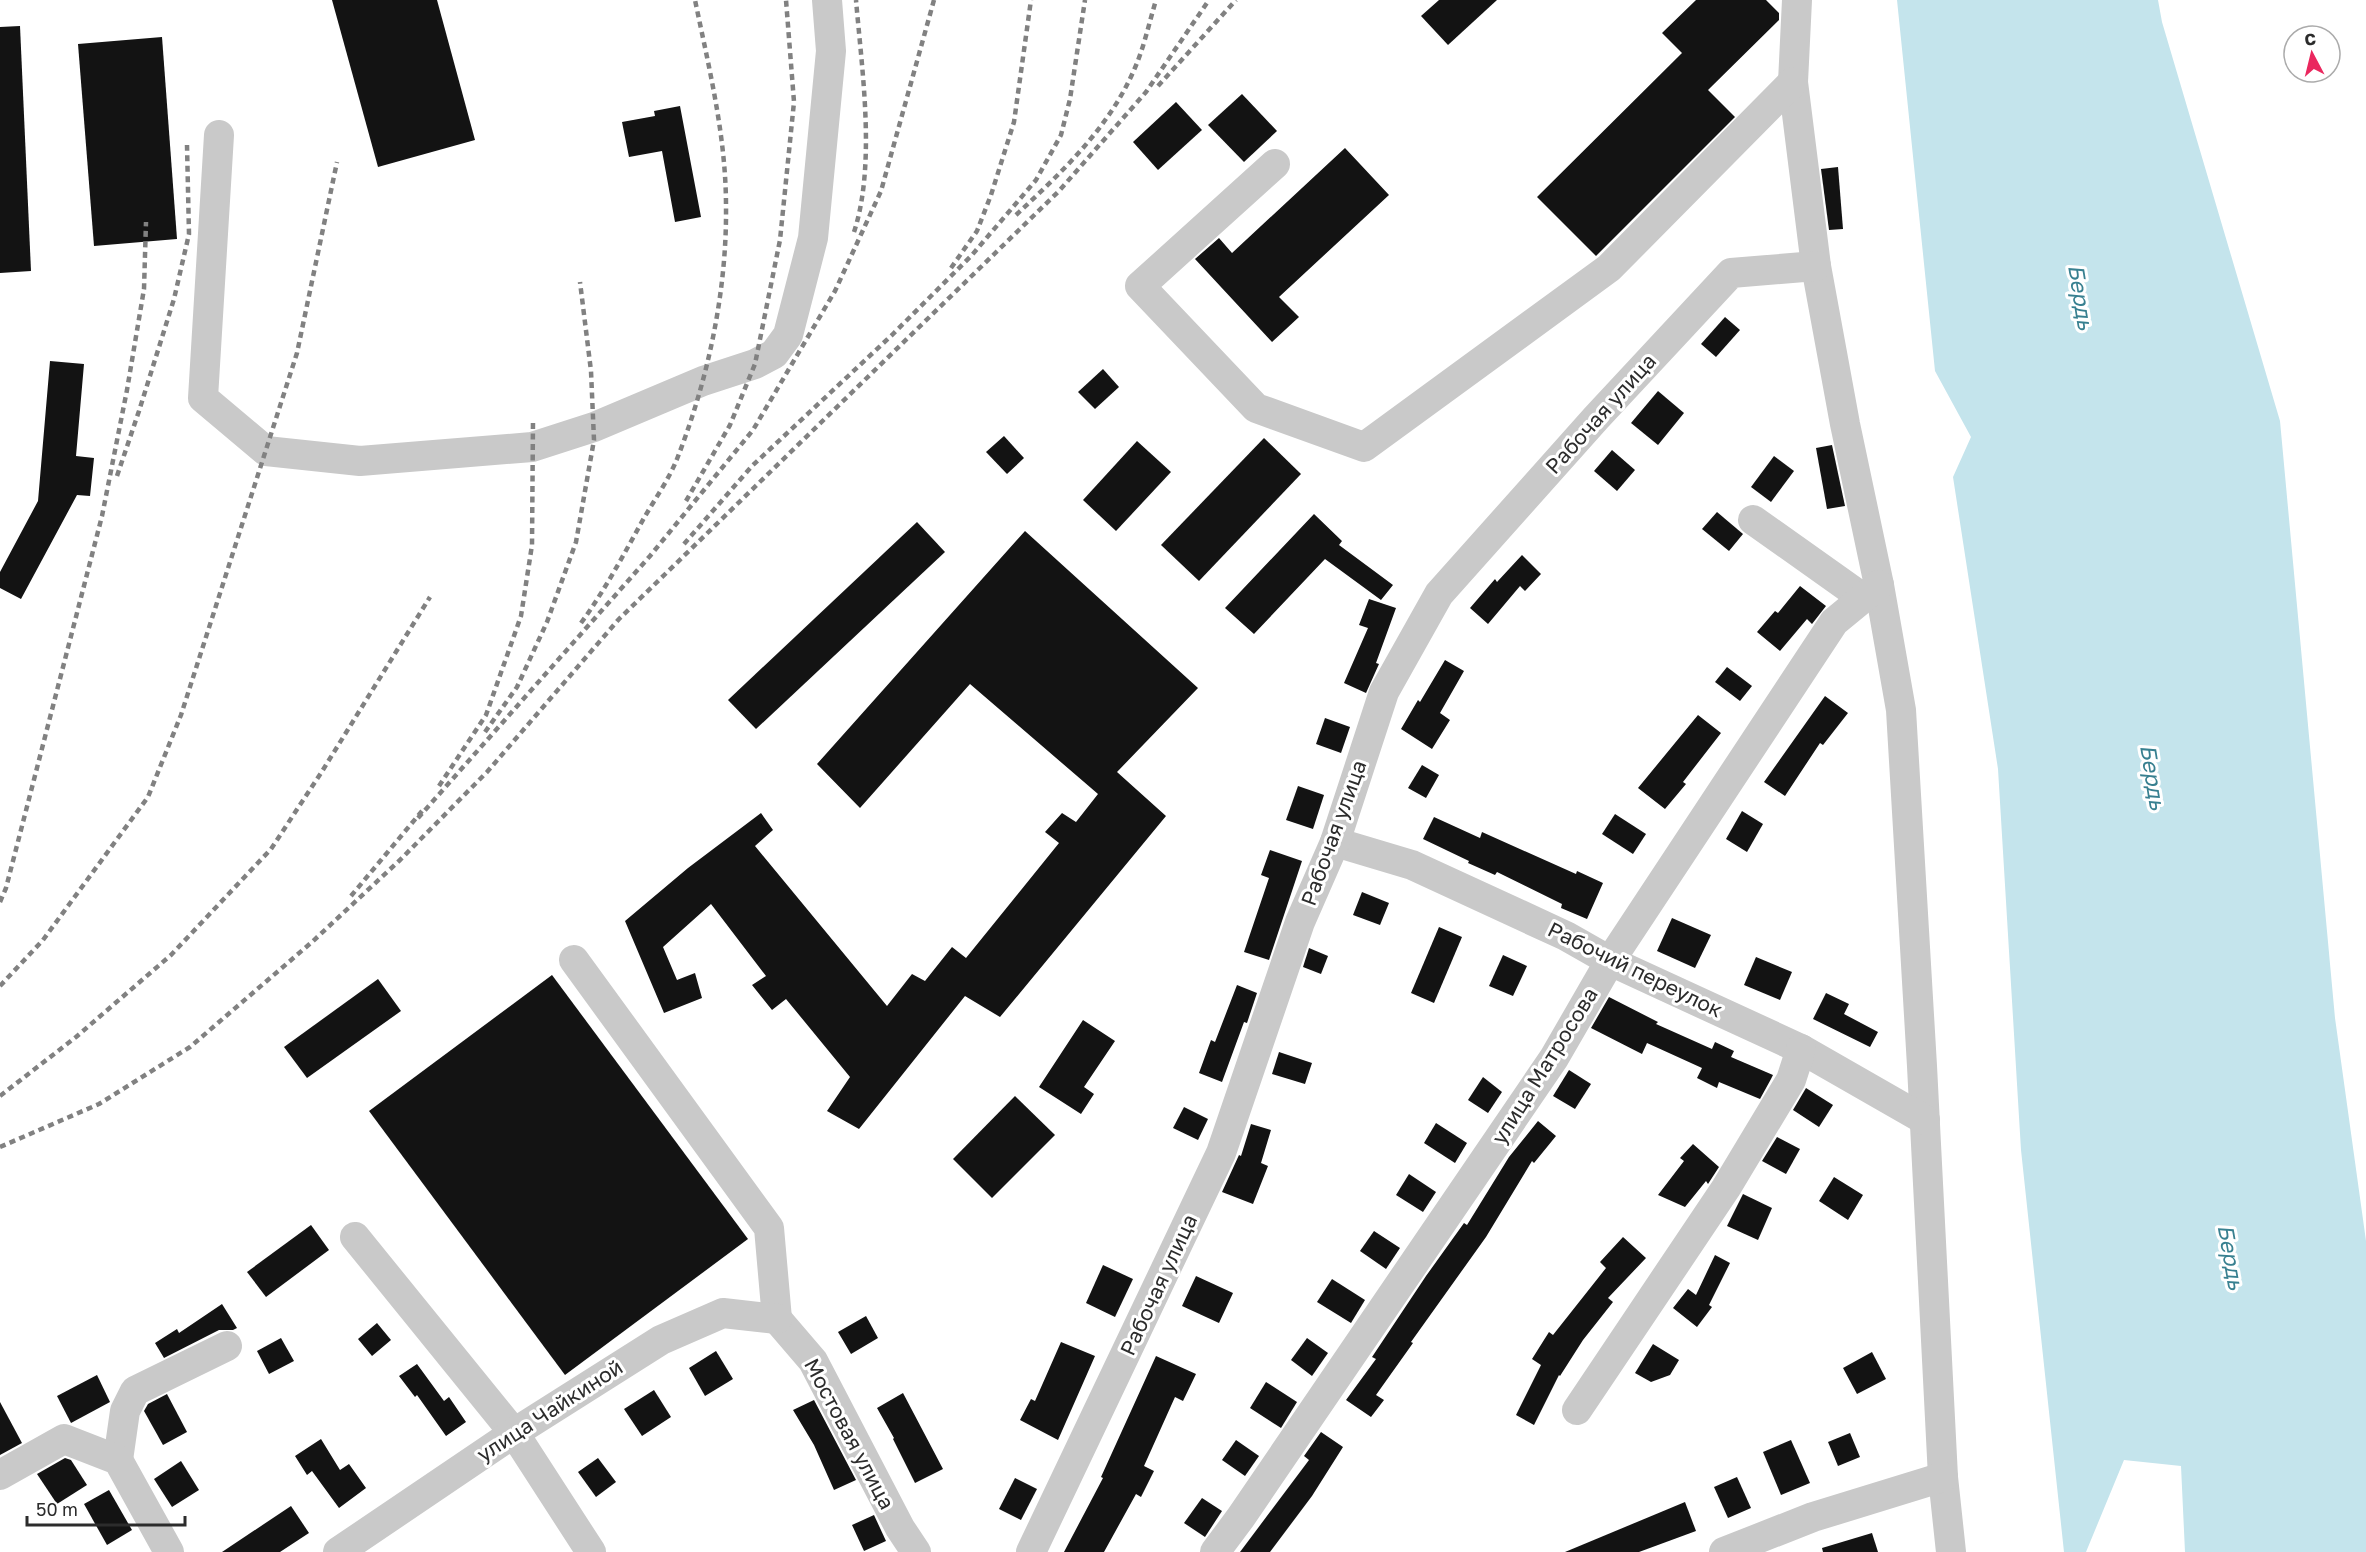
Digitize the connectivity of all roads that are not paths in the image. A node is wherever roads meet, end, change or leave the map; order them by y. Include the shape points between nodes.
1 (827, 0) edge
2 (1797, 0) edge
3 (1793, 82) junction
4 (219, 135) dead end
5 (1275, 164) dead end
6 (1816, 266) junction
7 (1753, 520) dead end
8 (1871, 592) junction
9 (1335, 842) junction
10 (574, 960) dead end
11 (1610, 961) junction
12 (1801, 1049) junction
13 (1925, 1120) junction
14 (356, 1237) dead end
15 (777, 1318) junction
16 (227, 1346) dead end
17 (1577, 1410) dead end
18 (514, 1432) junction
19 (118, 1460) junction
20 (0, 1475) edge
21 (1943, 1477) junction
22 (169, 1552) edge
23 (338, 1552) edge
24 (591, 1552) edge
25 (916, 1552) edge
26 (1030, 1552) edge
27 (1215, 1552) edge
28 (1724, 1552) edge
29 (1950, 1552) edge

1 - 4 street via 831,51 813,238 788,335 774,354 755,364 532,447 360,461 266,451 203,398
2 - 3 street
3 - 5 street via 1609,268 1364,447 1256,408 1140,286
3 - 6 street
6 - 8 street
6 - 9 street, Рабочая улица via 1731,273 1438,594 1384,692
7 - 8 street
8 - 11 street, улица Матросова via 1834,622
8 - 13 street via 1901,710
9 - 11 street, Рабочий переулок via 1412,865 1566,936
9 - 26 street, Рабочая улица via 1300,922 1221,1153
10 - 15 street via 769,1228
11 - 12 street, Рабочий переулок
11 - 27 street, улица Матросова via 1554,1058
12 - 13 street, Рабочий переулок
12 - 17 street via 1791,1080 1726,1188
13 - 21 street
14 - 18 street
15 - 18 street, улица Чайкиной via 723,1312 661,1340
15 - 25 street, Мостовая улица via 813,1361
16 - 19 street via 135,1391 125,1411
18 - 23 street, улица Чайкиной
18 - 24 street
19 - 20 street via 64,1439
19 - 22 street
21 - 28 street via 1813,1517
21 - 29 street

